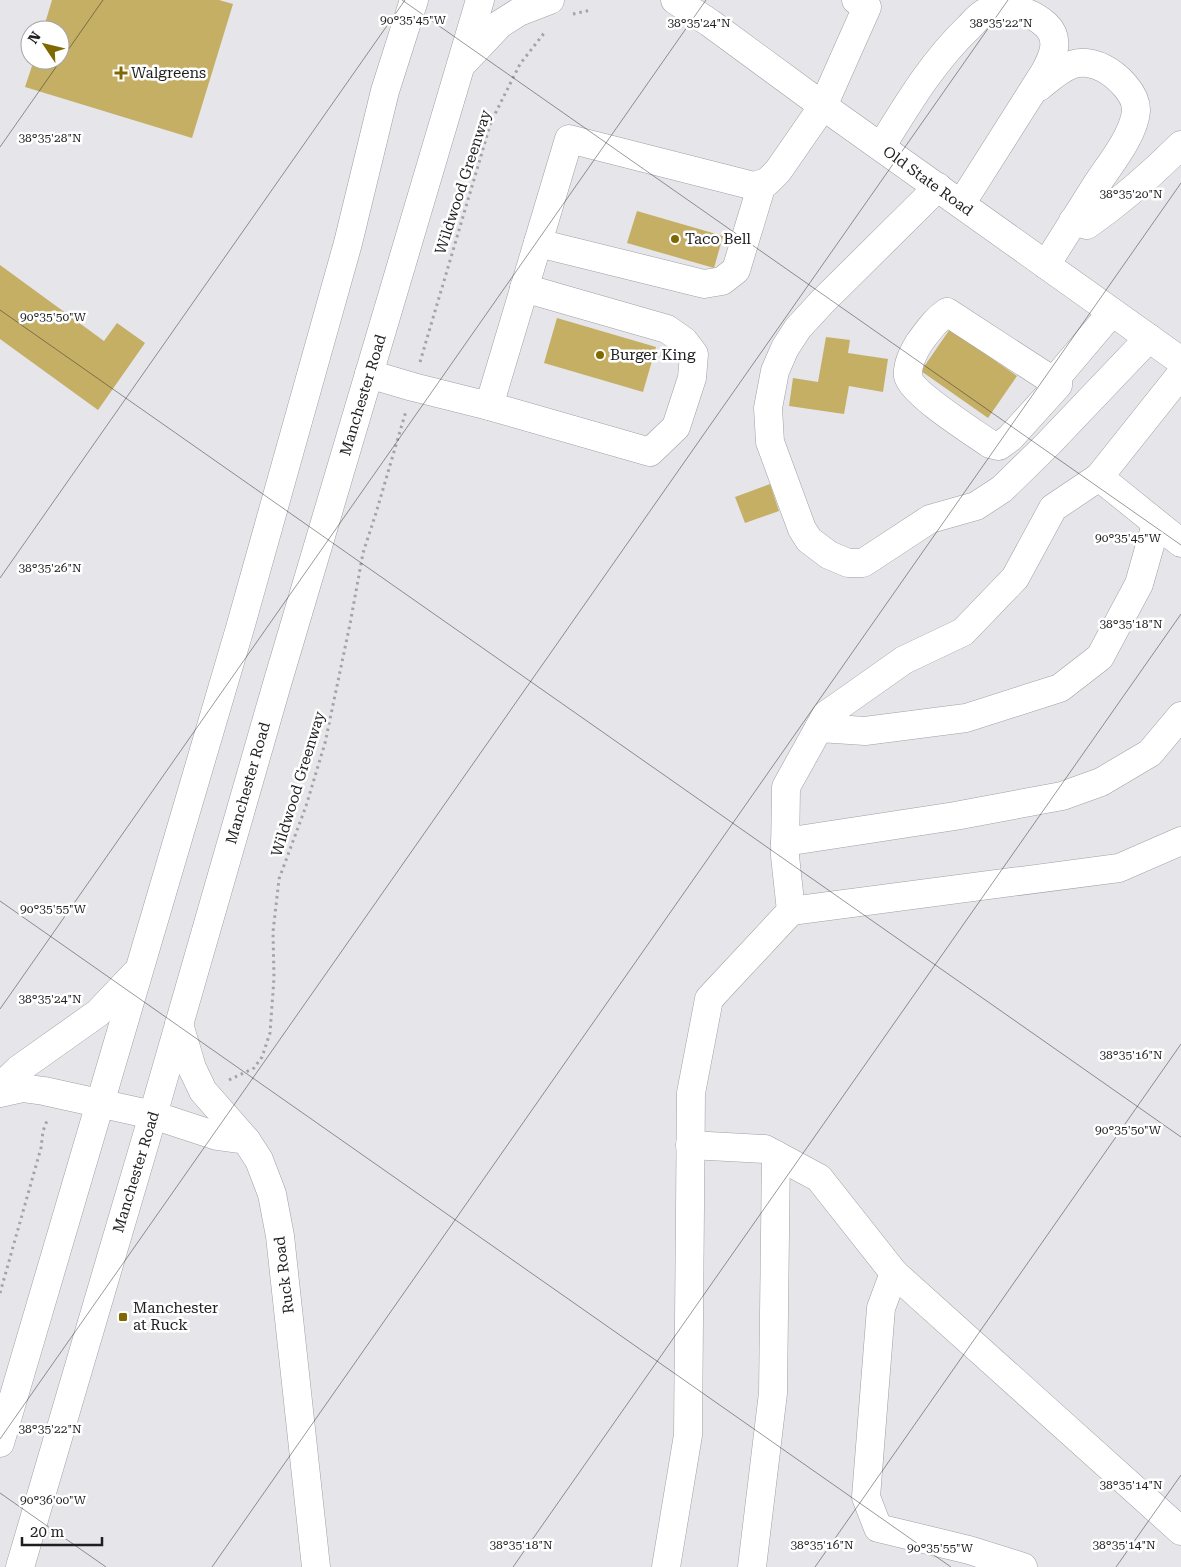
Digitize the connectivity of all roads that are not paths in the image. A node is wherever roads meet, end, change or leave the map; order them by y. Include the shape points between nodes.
1 (414, 0) edge
2 (480, 0) edge
3 (675, 0) edge
4 (868, 2) edge
5 (558, 8) edge
6 (460, 66) junction
7 (1031, 95) junction
8 (823, 106) junction
9 (1181, 145) edge
10 (881, 147) junction
11 (762, 184) junction
12 (938, 188) junction
13 (962, 204) junction
14 (1073, 221) junction
15 (538, 243) junction
16 (1046, 265) junction
17 (524, 288) junction
18 (1112, 312) junction
19 (1149, 338) junction
20 (1181, 361) edge
21 (369, 374) junction
22 (1181, 374) edge
23 (1058, 376) junction
24 (489, 406) junction
25 (1099, 478) junction
26 (1156, 524) junction
27 (1181, 543) edge
28 (1181, 716) edge
29 (819, 728) junction
30 (1181, 841) edge
31 (785, 842) junction
32 (791, 911) junction
33 (140, 970) junction
34 (179, 1024) junction
35 (0, 1088) edge
36 (0, 1093) edge
37 (99, 1103) junction
38 (153, 1115) junction
39 (246, 1140) junction
40 (690, 1145) junction
41 (776, 1155) junction
42 (894, 1273) junction
43 (0, 1443) edge
44 (1181, 1531) edge
45 (20, 1567) edge
46 (316, 1567) edge
47 (666, 1567) edge
48 (752, 1567) edge
49 (1022, 1567) edge

1 - 33 main road via 385,91 348,242 240,628
2 - 6 main road, Manchester Road
3 - 8 main road, Old State Road
4 - 8 main road
5 - 6 main road via 519,12 500,24
6 - 21 main road, Manchester Road
7 - 10 main road via 1052,60 1053,32 1036,16 996,8 985,12 959,36 919,86
7 - 13 main road
7 - 14 main road via 1058,71 1071,64 1085,62 1109,71 1132,95 1136,109 1133,125
8 - 10 main road, Old State Road
8 - 11 main road via 778,171
9 - 14 main road via 1095,220 1087,225
10 - 12 main road, Old State Road
11 - 15 main road via 736,270 722,281 704,284
11 - 15 main road via 754,186 569,139
12 - 13 main road, Old State Road
12 - 19 main road via 798,328 775,371 768,408 770,442 802,529 829,555 848,563 863,563 930,519 976,506 1002,489
13 - 16 main road, Old State Road
14 - 16 main road
15 - 17 main road
16 - 18 main road, Old State Road
17 - 24 main road
17 - 24 main road via 667,329 684,341 694,354 692,378 676,427 650,452
18 - 19 main road, Old State Road
18 - 23 main road
19 - 20 main road, Old State Road
21 - 24 main road
21 - 34 main road, Manchester Road
22 - 25 main road
23 - 23 main road via 1050,379 1040,374 947,312 913,352 908,376 921,394 990,444 999,446 1058,385
25 - 26 main road
25 - 29 main road via 1053,508 1015,578 963,632 904,660 826,715
26 - 27 main road
26 - 29 main road via 1139,584 1100,657 1060,688 966,718 864,731
28 - 31 main road via 1150,752 1101,782 1062,796
29 - 31 main road via 786,787
30 - 32 main road via 1119,868
31 - 32 main road
32 - 40 main road via 708,999 691,1093
33 - 35 main road via 98,1013 18,1069
33 - 37 main road
34 - 38 main road, Manchester Road
34 - 39 main road, Ruck Road via 192,1068 203,1091
36 - 37 main road via 22,1088
37 - 38 main road
37 - 43 main road
38 - 39 main road via 217,1136
38 - 45 main road, Manchester Road
39 - 46 main road, Ruck Road via 259,1160 272,1194 280,1236
40 - 41 main road via 765,1149
40 - 47 main road via 688,1435
41 - 42 main road via 819,1178
41 - 48 main road via 773,1393
42 - 44 main road
42 - 49 main road via 881,1308 866,1497 878,1528 969,1550

